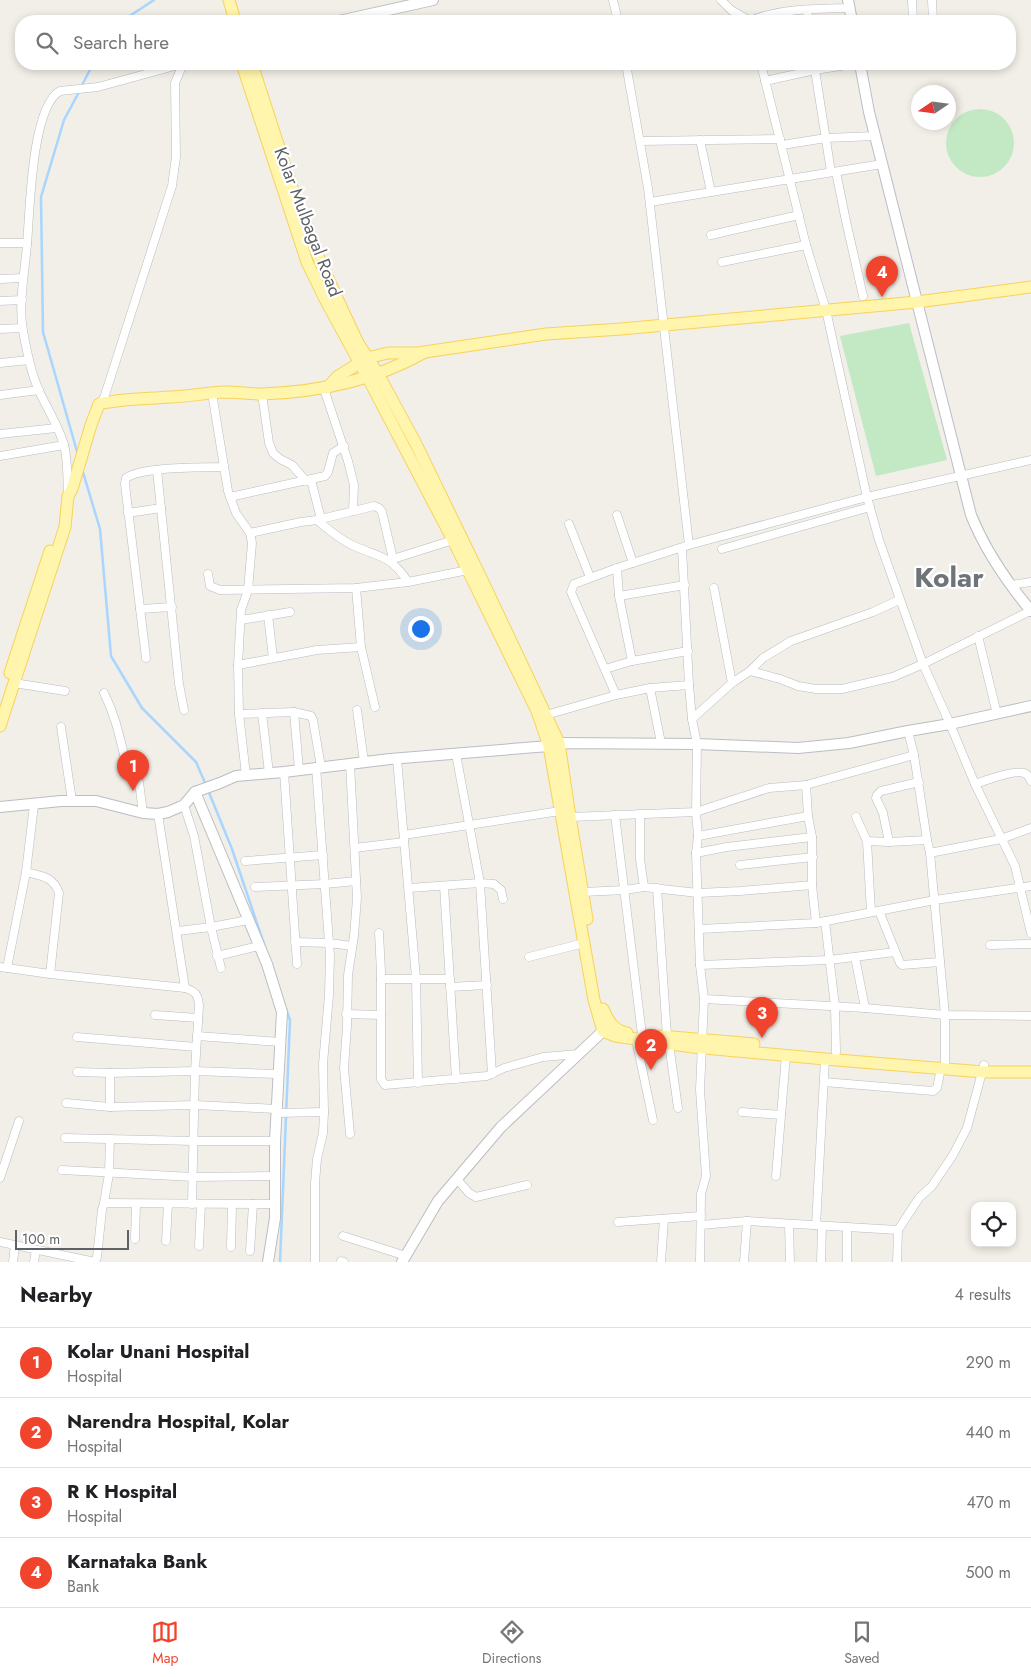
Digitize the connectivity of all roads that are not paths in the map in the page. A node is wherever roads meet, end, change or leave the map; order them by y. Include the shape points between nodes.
1 (229, 0) edge
2 (433, 0) edge
3 (613, 0) edge
4 (721, 0) edge
5 (912, 0) edge
6 (932, 0) edge
7 (849, 4) edge
8 (806, 10) junction
9 (233, 15) edge
10 (366, 15) edge
11 (617, 15) edge
12 (740, 15) edge
13 (768, 15) edge
14 (808, 15) edge
15 (913, 15) edge
16 (933, 15) edge
17 (160, 70) edge
18 (180, 70) edge
19 (244, 70) edge
20 (254, 70) edge
21 (627, 70) edge
22 (762, 70) edge
23 (815, 70) joint
24 (861, 70) edge
25 (765, 81) junction
26 (876, 136) junction
27 (826, 138) junction
28 (700, 140) junction
29 (640, 141) junction
30 (781, 142) junction
31 (882, 164) junction
32 (834, 172) junction
33 (791, 180) junction
34 (711, 192) junction
35 (650, 202) junction
36 (799, 215) junction
37 (711, 235) dead end
38 (0, 243) edge
39 (27, 244) junction
40 (806, 245) junction
41 (722, 262) dead end
42 (23, 278) junction
43 (0, 279) edge
44 (1031, 287) edge
45 (863, 296) dead end
46 (22, 300) junction
47 (0, 301) edge
48 (917, 302) junction
49 (826, 310) junction
50 (665, 325) junction
51 (22, 328) junction
52 (0, 329) edge
53 (355, 347) junction
54 (429, 350) junction
55 (388, 353) junction
56 (29, 360) junction
57 (363, 361) junction
58 (0, 363) edge
59 (394, 367) junction
60 (373, 376) junction
61 (337, 377) junction
62 (325, 388) junction
63 (39, 390) junction
64 (212, 393) junction
65 (262, 394) junction
66 (388, 394) junction
67 (0, 395) edge
68 (99, 404) junction
69 (56, 428) junction
70 (0, 434) edge
71 (64, 445) junction
72 (344, 446) junction
73 (0, 456) edge
74 (1031, 460) edge
75 (224, 467) junction
76 (157, 470) junction
77 (960, 475) junction
78 (308, 480) junction
79 (70, 493) junction
80 (230, 497) junction
81 (867, 497) junction
82 (870, 507) junction
83 (161, 508) junction
84 (353, 511) junction
85 (128, 513) junction
86 (65, 515) junction
87 (617, 515) dead end
88 (319, 520) junction
89 (569, 524) dead end
90 (250, 533) junction
91 (453, 540) junction
92 (685, 547) junction
93 (722, 549) dead end
94 (391, 559) junction
95 (633, 563) junction
96 (616, 568) junction
97 (468, 570) junction
98 (208, 574) dead end
99 (590, 577) junction
100 (408, 582) junction
101 (1031, 582) edge
102 (685, 585) junction
103 (1011, 585) junction
104 (356, 588) junction
105 (714, 588) dead end
106 (248, 590) junction
107 (619, 596) junction
108 (899, 600) junction
109 (172, 607) junction
110 (140, 609) junction
111 (1031, 611) edge
112 (290, 612) dead end
113 (268, 615) junction
114 (241, 620) junction
115 (978, 636) junction
116 (361, 647) junction
117 (688, 651) junction
118 (146, 658) dead end
119 (273, 658) junction
120 (632, 661) junction
121 (923, 664) junction
122 (238, 665) junction
123 (604, 669) junction
124 (750, 671) junction
125 (14, 683) junction
126 (732, 683) junction
127 (689, 685) junction
128 (650, 688) junction
129 (65, 690) dead end
130 (104, 693) dead end
131 (616, 695) junction
132 (0, 704) edge
133 (1031, 706) edge
134 (375, 707) dead end
135 (184, 710) dead end
136 (357, 710) dead end
137 (294, 712) junction
138 (262, 713) junction
139 (239, 714) junction
140 (997, 714) junction
141 (546, 715) junction
142 (692, 719) junction
143 (950, 724) junction
144 (0, 726) edge
145 (61, 727) dead end
146 (908, 731) junction
147 (661, 743) junction
148 (554, 744) junction
149 (697, 744) junction
150 (456, 754) junction
151 (914, 755) junction
152 (397, 759) junction
153 (364, 762) junction
154 (350, 764) junction
155 (319, 767) junction
156 (299, 770) junction
157 (284, 772) junction
158 (269, 773) junction
159 (246, 774) junction
160 (1031, 781) edge
161 (919, 782) junction
162 (975, 784) junction
163 (806, 785) junction
164 (197, 792) junction
165 (72, 801) junction
166 (34, 805) junction
167 (184, 805) junction
168 (0, 807) edge
169 (696, 812) junction
170 (143, 813) junction
171 (158, 814) junction
172 (565, 814) junction
173 (640, 814) junction
174 (615, 815) junction
175 (808, 816) junction
176 (856, 817) dead end
177 (470, 825) junction
178 (1031, 828) edge
179 (698, 836) junction
180 (812, 837) junction
181 (404, 838) junction
182 (1001, 839) junction
183 (927, 840) junction
184 (866, 841) junction
185 (889, 842) junction
186 (355, 848) junction
187 (696, 853) junction
188 (930, 853) junction
189 (323, 854) junction
190 (290, 856) junction
191 (813, 857) junction
192 (245, 861) dead end
193 (740, 865) dead end
194 (26, 872) junction
195 (356, 881) junction
196 (480, 883) junction
197 (325, 884) junction
198 (292, 885) junction
199 (812, 885) junction
200 (444, 886) junction
201 (1031, 886) edge
202 (255, 887) dead end
203 (644, 887) junction
204 (408, 888) junction
205 (657, 888) junction
206 (1021, 888) junction
207 (625, 890) junction
208 (583, 892) junction
209 (698, 893) junction
210 (503, 899) dead end
211 (935, 900) junction
212 (875, 912) junction
213 (248, 920) junction
214 (825, 921) junction
215 (816, 922) junction
216 (210, 927) junction
217 (700, 929) junction
218 (178, 931) junction
219 (379, 933) dead end
220 (1031, 933) edge
221 (295, 942) junction
222 (329, 943) junction
223 (584, 943) junction
224 (1031, 944) edge
225 (990, 945) dead end
226 (259, 946) junction
227 (352, 946) junction
228 (895, 952) junction
229 (217, 956) junction
230 (529, 957) dead end
231 (855, 957) junction
232 (830, 960) junction
233 (940, 962) junction
234 (297, 964) dead end
235 (700, 965) junction
236 (4, 967) edge
237 (220, 968) dead end
238 (50, 974) junction
239 (416, 978) junction
240 (381, 979) junction
241 (450, 983) junction
242 (487, 985) junction
243 (186, 988) junction
244 (704, 999) junction
245 (835, 1006) junction
246 (865, 1008) junction
247 (346, 1014) junction
248 (945, 1014) junction
249 (155, 1015) dead end
250 (381, 1015) junction
251 (1031, 1016) edge
252 (198, 1018) junction
253 (603, 1031) junction
254 (198, 1036) junction
255 (77, 1037) dead end
256 (639, 1037) junction
257 (668, 1040) junction
258 (280, 1042) junction
259 (702, 1043) junction
260 (196, 1047) junction
261 (836, 1052) junction
262 (579, 1054) junction
263 (786, 1055) junction
264 (825, 1059) junction
265 (1031, 1064) edge
266 (942, 1065) junction
267 (984, 1068) junction
268 (195, 1071) junction
269 (77, 1072) dead end
270 (1031, 1072) edge
271 (110, 1073) junction
272 (278, 1074) junction
273 (492, 1074) junction
274 (456, 1079) junction
275 (824, 1082) junction
276 (418, 1083) junction
277 (66, 1103) dead end
278 (195, 1105) junction
279 (110, 1107) junction
280 (678, 1108) dead end
281 (279, 1112) junction
282 (324, 1112) junction
283 (742, 1112) dead end
284 (781, 1116) junction
285 (653, 1120) dead end
286 (19, 1121) dead end
287 (350, 1134) dead end
288 (65, 1138) dead end
289 (110, 1139) junction
290 (194, 1141) junction
291 (275, 1141) junction
292 (62, 1170) dead end
293 (109, 1174) junction
294 (275, 1176) junction
295 (776, 1176) dead end
296 (193, 1177) junction
297 (0, 1178) edge
298 (456, 1179) junction
299 (527, 1185) dead end
300 (104, 1203) junction
301 (136, 1204) junction
302 (168, 1204) junction
303 (192, 1204) junction
304 (201, 1204) junction
305 (232, 1204) junction
306 (253, 1204) junction
307 (275, 1204) junction
308 (701, 1216) junction
309 (664, 1219) junction
310 (747, 1221) junction
311 (618, 1222) dead end
312 (789, 1224) junction
313 (701, 1225) junction
314 (819, 1226) junction
315 (848, 1227) junction
316 (898, 1230) junction
317 (343, 1236) dead end
318 (135, 1239) dead end
319 (0, 1242) edge
320 (166, 1242) dead end
321 (15, 1245) junction
322 (199, 1246) dead end
323 (231, 1247) dead end
324 (36, 1250) junction
325 (250, 1251) dead end
326 (64, 1259) edge
327 (404, 1259) edge
328 (13, 1262) edge
329 (34, 1262) edge
330 (94, 1262) edge
331 (268, 1262) edge
332 (315, 1262) edge
333 (661, 1262) edge
334 (700, 1262) edge
335 (744, 1262) edge
336 (790, 1262) edge
337 (820, 1262) edge
338 (847, 1262) edge
339 (897, 1262) edge

1 - 9 main road
2 - 10 street
3 - 11 street
4 - 12 street
5 - 15 street
6 - 16 street
7 - 8 street
8 - 13 street
8 - 14 street
17 - 39 street via 98,87 56,93 47,106 34,158
18 - 68 street via 175,84 176,157 172,186 104,398
19 - 53 main road, Kolar Mulbagal Road via 307,262 325,299
20 - 53 main road, Kolar Mulbagal Road via 294,194
21 - 29 street
22 - 25 street
23 - 25 street
23 - 27 street
24 - 26 street
25 - 30 street
26 - 27 street
26 - 31 street
27 - 30 street
27 - 32 street
28 - 29 street
28 - 30 street
28 - 34 street
29 - 35 street
30 - 33 street
31 - 32 street
31 - 48 street
32 - 33 street
32 - 45 street
33 - 34 street
33 - 36 street
34 - 35 street
35 - 50 street
36 - 37 street
36 - 40 street
38 - 39 street
39 - 42 street
40 - 41 street
40 - 49 street
42 - 43 street
42 - 46 street
44 - 48 main road
46 - 47 street
46 - 51 street
48 - 49 main road
48 - 77 street
49 - 50 main road
49 - 81 street
50 - 54 main road via 546,334
50 - 92 street
51 - 52 street
51 - 56 street
53 - 55 main road
53 - 57 main road, Kolar Mulbagal Road
53 - 61 main road
54 - 55 main road
54 - 59 main road
55 - 57 main road
56 - 58 street
56 - 63 street
57 - 60 main road, Kolar Mulbagal Road
57 - 61 main road
59 - 60 main road
59 - 66 main road via 385,380
60 - 62 main road
60 - 66 main road
60 - 91 main road
61 - 62 main road
62 - 65 main road
62 - 72 street
63 - 67 street
63 - 69 street
64 - 65 main road
64 - 68 main road via 134,398
64 - 75 street
65 - 78 street via 273,453
66 - 141 main road via 419,451
68 - 79 main road
69 - 70 street
69 - 71 street
71 - 73 street
71 - 79 street
72 - 78 street via 333,453 325,476
72 - 84 street via 354,485
74 - 77 street
75 - 76 street
75 - 80 street
76 - 83 street
76 - 85 street via 126,478
77 - 81 street
77 - 103 street via 980,537
78 - 80 street
78 - 88 street
79 - 86 main road
80 - 90 street via 236,513
81 - 82 street
81 - 92 street
82 - 93 street
82 - 108 street
83 - 85 street
83 - 109 street
84 - 88 street
84 - 94 street via 374,506 379,508
85 - 110 street
86 - 125 main road via 65,527
86 - 132 main road via 59,524
87 - 95 street
88 - 90 street
88 - 94 street via 351,545
89 - 99 street
90 - 106 street via 252,556
91 - 94 street
91 - 97 main road
92 - 95 street
92 - 102 street
94 - 100 street
95 - 96 street
96 - 99 street
96 - 107 street
97 - 100 street
97 - 148 main road
98 - 106 street via 210,586 215,589
99 - 123 street via 574,584 571,592
100 - 104 street
101 - 103 street
102 - 107 street
102 - 117 street
103 - 111 street
104 - 106 street
104 - 116 street
105 - 126 street
106 - 114 street
107 - 120 street
108 - 121 street
108 - 124 street via 791,640
109 - 110 street
109 - 135 street
110 - 118 street
111 - 115 street
112 - 113 street
113 - 114 street
113 - 119 street
114 - 122 street
115 - 121 street
115 - 140 street
116 - 119 street
116 - 134 street
117 - 120 street
117 - 127 street
119 - 122 street
120 - 123 street
121 - 124 street via 893,677 842,689 798,686
121 - 143 street
122 - 139 street
123 - 131 street
124 - 126 street
125 - 129 street
125 - 144 main road
126 - 142 street
127 - 128 street
127 - 142 street
128 - 131 street
128 - 147 street
130 - 170 street via 118,726 129,775 139,782
131 - 141 street
133 - 140 street
136 - 153 street
137 - 138 street
137 - 155 street via 308,714 313,720
137 - 156 street
138 - 139 street
138 - 158 street
139 - 159 street
140 - 143 street
141 - 148 main road
142 - 149 street
143 - 146 street
143 - 162 street
145 - 165 street
146 - 149 street via 849,743 798,748
146 - 151 street
147 - 148 street
147 - 149 street
148 - 150 street
148 - 172 main road
149 - 169 street
150 - 152 street
150 - 177 street
151 - 161 street
151 - 163 street
152 - 153 street
152 - 181 street
153 - 154 street
154 - 155 street
154 - 186 street
155 - 156 street
155 - 189 street
156 - 157 street
157 - 158 street
157 - 190 street
158 - 159 street
159 - 164 street
160 - 162 street via 1021,772
161 - 183 street
161 - 185 street via 877,795
162 - 182 street
163 - 169 street via 769,788
163 - 175 street
164 - 167 street
164 - 213 street
165 - 166 street
165 - 170 street via 96,801
166 - 168 street
166 - 194 street
167 - 171 street
167 - 216 street via 194,836
169 - 173 street
169 - 179 street
170 - 171 street
171 - 218 street
172 - 174 street
172 - 177 street
172 - 208 main road
172 - 223 main road
173 - 174 street
173 - 203 street
174 - 207 street
175 - 179 street
175 - 180 street
176 - 184 street
177 - 181 street
177 - 196 street
178 - 182 street
179 - 187 street
180 - 187 street
180 - 191 street
181 - 186 street
181 - 204 street
182 - 188 street
182 - 206 street via 1015,866
183 - 185 street
183 - 188 street
184 - 185 street
184 - 212 street
186 - 195 street
187 - 209 street
188 - 211 street
189 - 190 street
189 - 197 street
190 - 192 street
190 - 198 street
191 - 193 street
191 - 199 street
194 - 236 street
194 - 238 street via 51,880 59,893
195 - 197 street
195 - 227 street
196 - 200 street
196 - 210 street via 498,886
196 - 242 street
197 - 198 street
197 - 222 street
198 - 202 street
198 - 221 street
199 - 209 street
199 - 215 street
200 - 204 street
200 - 241 street
201 - 206 street
203 - 205 street
203 - 207 street
204 - 239 street
205 - 209 street
205 - 257 street
206 - 211 street
206 - 220 street
207 - 208 street
207 - 256 street
208 - 256 main road via 601,1003 607,1020 620,1032
209 - 217 street
211 - 212 street
211 - 233 street
212 - 214 street
212 - 228 street
213 - 216 street
213 - 226 street
214 - 215 street
214 - 232 street
215 - 217 street
216 - 218 street
216 - 229 street
217 - 235 street
218 - 243 street
219 - 240 street
221 - 222 street
221 - 234 street
222 - 227 street
222 - 282 street
223 - 230 street
223 - 253 main road
224 - 225 street
226 - 229 street
226 - 258 street via 281,1006
227 - 247 street
228 - 231 street
228 - 233 street via 902,965
229 - 237 street
231 - 232 street
231 - 246 street
232 - 235 street
232 - 245 street
233 - 248 street
235 - 244 street
236 - 238 street
238 - 243 street
239 - 240 street
239 - 241 street
239 - 276 street
240 - 250 street
241 - 242 street
241 - 274 street
242 - 273 street
243 - 252 street via 194,991 198,998
244 - 245 street
244 - 259 street
245 - 246 street
245 - 261 street
246 - 248 street
247 - 250 street
247 - 287 street via 344,1068
248 - 251 street
248 - 266 street
249 - 252 street
250 - 276 street via 382,1082 386,1085
252 - 254 street
253 - 256 main road via 615,1036
253 - 262 street
254 - 258 street
254 - 260 street
255 - 260 street
256 - 257 main road
256 - 285 street
257 - 259 main road
257 - 280 street
258 - 272 street
259 - 261 main road
259 - 263 main road
259 - 308 street via 700,1090 706,1176 701,1194
260 - 268 street
261 - 266 main road
262 - 273 street via 543,1057
262 - 298 street via 501,1127
263 - 264 main road
263 - 284 street
264 - 266 main road
264 - 275 street
265 - 267 main road
266 - 267 main road
266 - 275 street via 937,1088 933,1091
267 - 270 main road
267 - 316 street via 967,1128 953,1155
268 - 271 street
268 - 272 street
268 - 278 street
269 - 271 street
271 - 279 street
272 - 281 street
273 - 274 street
274 - 276 street
275 - 314 street
277 - 279 street
278 - 279 street
278 - 281 street
278 - 290 street
281 - 282 street
281 - 291 street
282 - 332 street via 315,1183
283 - 284 street
284 - 295 street
286 - 297 street
288 - 289 street
289 - 290 street
289 - 293 street
290 - 291 street
290 - 296 street
291 - 294 street
292 - 293 street
293 - 296 street
293 - 300 street
294 - 296 street
294 - 307 street
296 - 303 street
298 - 299 street via 476,1197
298 - 327 street via 438,1201
300 - 301 street
300 - 330 street
301 - 302 street
301 - 318 street
302 - 303 street
302 - 320 street
303 - 304 street
304 - 305 street
304 - 322 street
305 - 306 street
305 - 323 street
306 - 307 street
306 - 325 street
307 - 331 street
308 - 309 street
308 - 313 street
309 - 311 street
309 - 333 street
310 - 312 street
310 - 313 street
310 - 335 street
312 - 314 street
312 - 336 street
313 - 334 street
314 - 315 street
314 - 337 street
315 - 316 street
315 - 338 street
316 - 339 street
317 - 327 street
319 - 321 street
321 - 324 street
321 - 328 street
324 - 326 street
324 - 329 street
326 - 330 street

